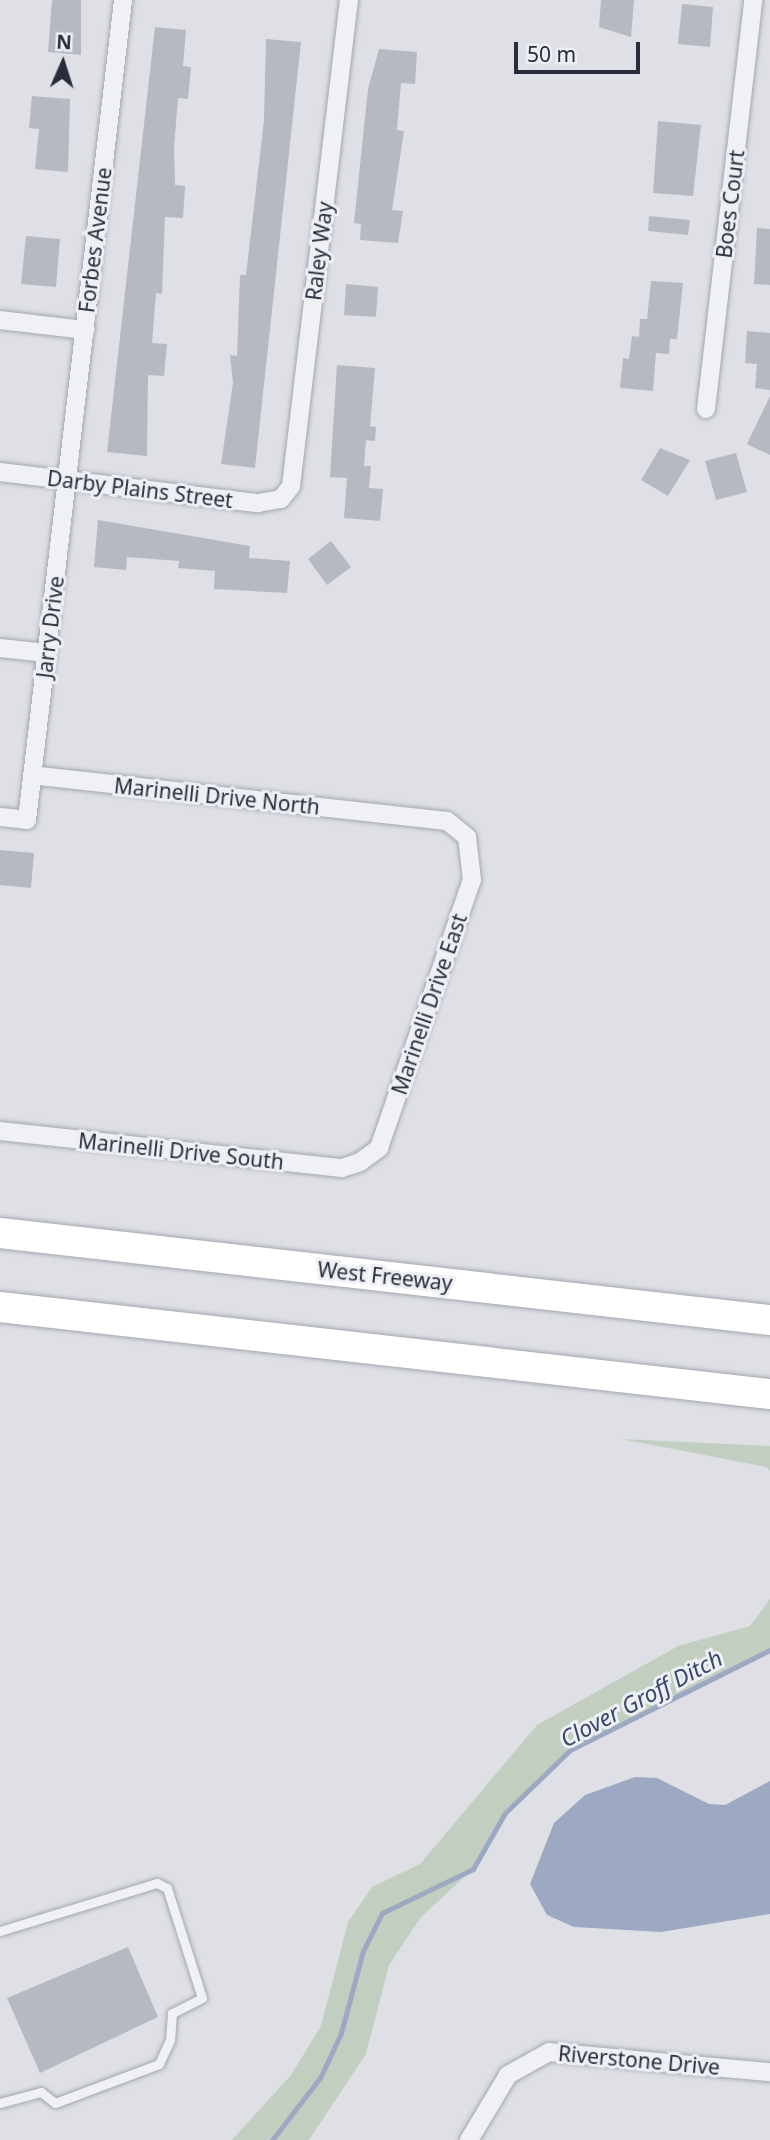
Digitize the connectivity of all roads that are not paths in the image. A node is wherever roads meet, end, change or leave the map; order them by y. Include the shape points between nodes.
1 (123, 0) edge
2 (349, 0) edge
3 (753, 0) edge
4 (0, 320) edge
5 (85, 330) junction
6 (706, 409) dead end
7 (0, 472) edge
8 (68, 480) junction
9 (281, 499) joint
10 (0, 648) edge
11 (47, 653) junction
12 (33, 775) junction
13 (0, 817) edge
14 (467, 837) joint
15 (0, 1131) edge
16 (360, 1162) joint
17 (0, 1233) edge
18 (0, 1307) edge
19 (770, 1320) edge
20 (770, 1394) edge
21 (0, 1931) edge
22 (770, 2072) edge
23 (0, 2103) edge
24 (469, 2140) edge

1 - 5 street, Forbes Avenue
2 - 9 street, Raley Way via 291,486
3 - 6 street, Boes Court
4 - 5 street
5 - 8 street, Forbes Avenue
7 - 8 street, Darby Plains Street
8 - 9 street, Darby Plains Street via 258,503
8 - 11 street, Jarry Drive
10 - 11 street
11 - 12 street, Jarry Drive
12 - 13 street via 27,820
12 - 14 street, Marinelli Drive North via 447,821
14 - 16 street, Marinelli Drive East via 472,880 379,1148
15 - 16 street, Marinelli Drive South via 342,1168
17 - 19 highway, West Freeway
18 - 20 highway
21 - 23 lane via 157,1883 167,1888 202,1998 172,2013 159,2064 55,2103 41,2092
22 - 24 street, Riverstone Drive via 549,2052 508,2075

